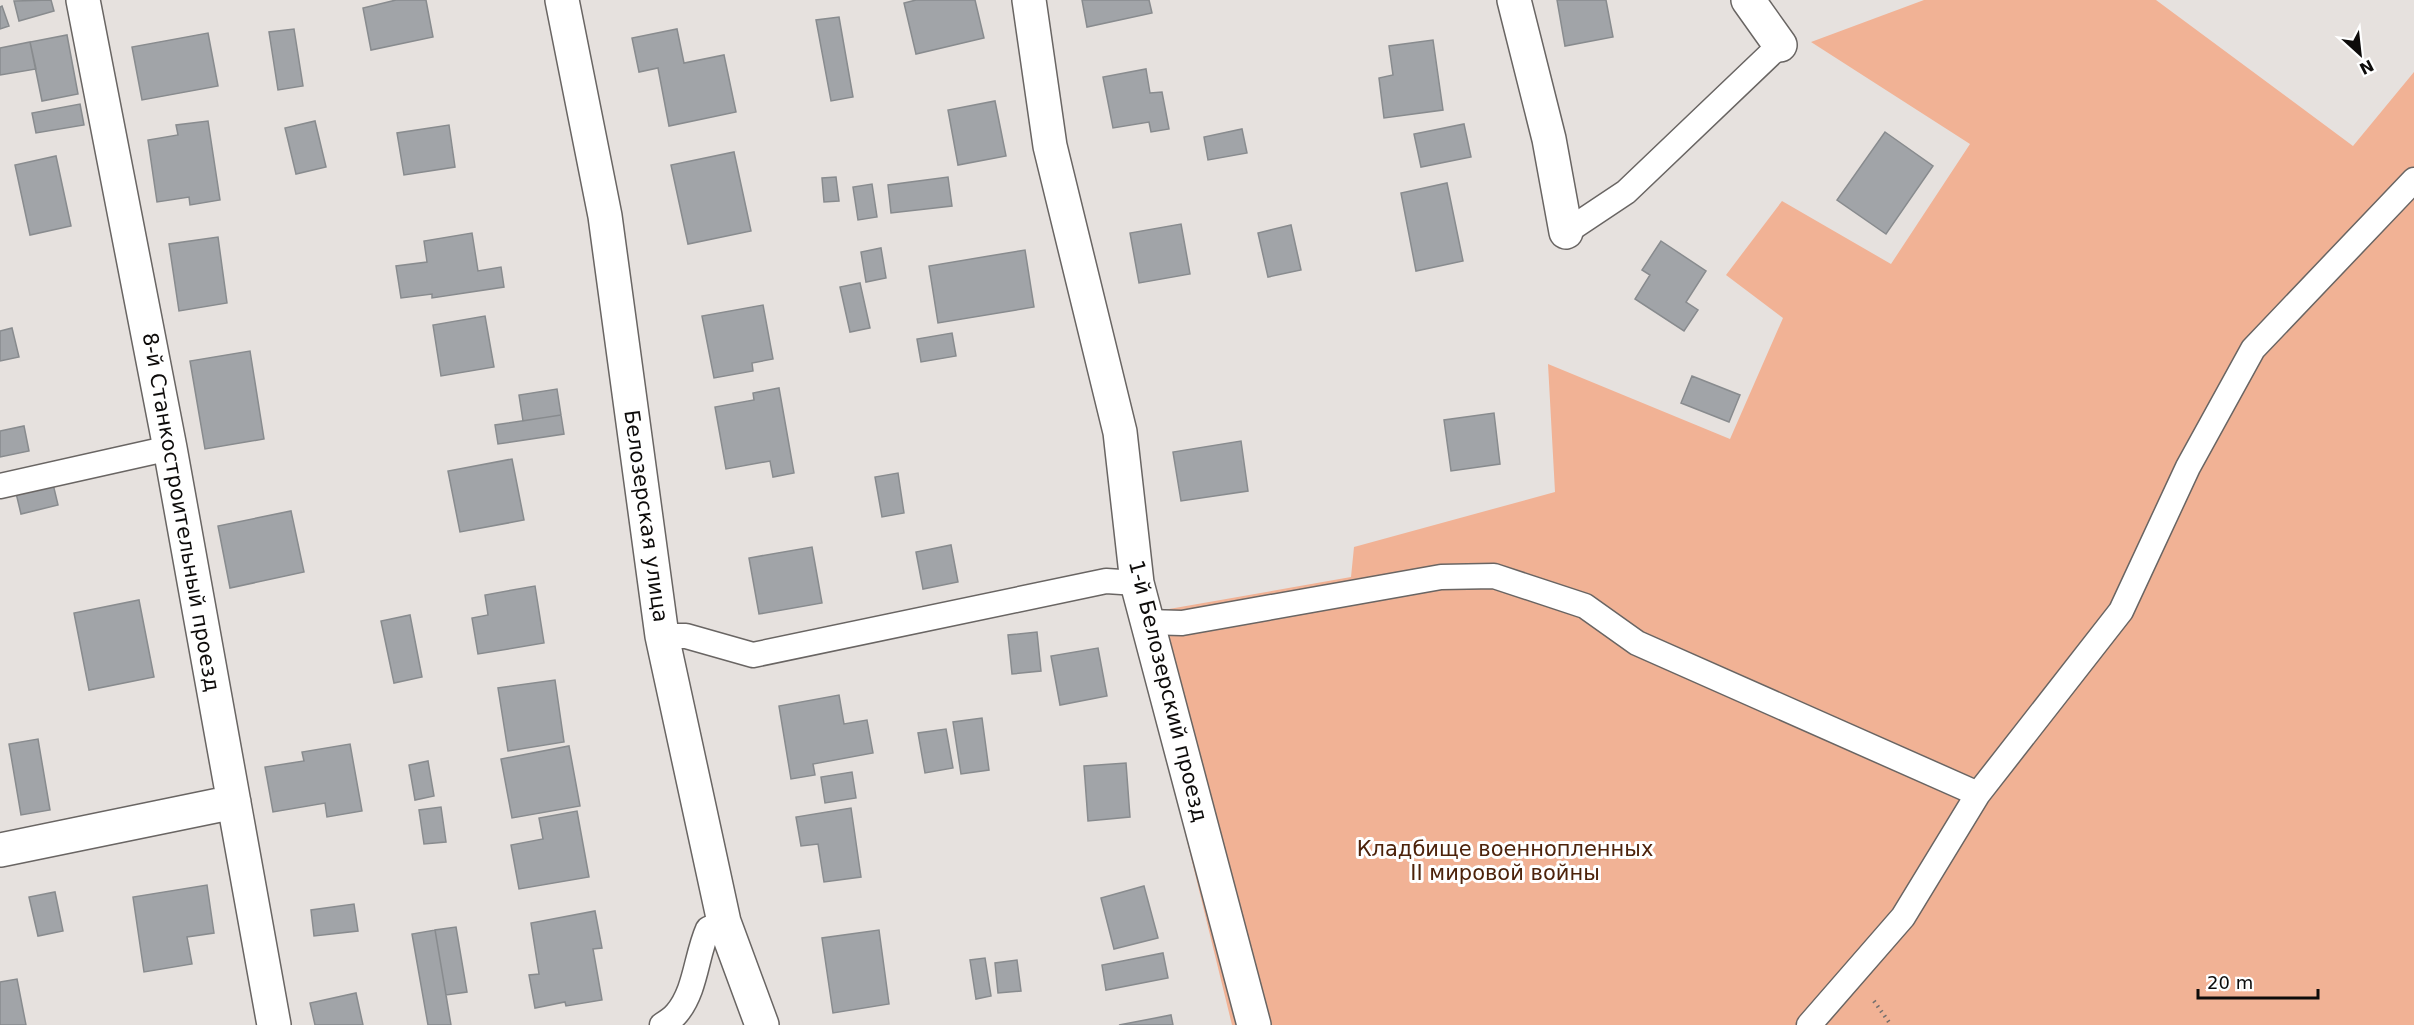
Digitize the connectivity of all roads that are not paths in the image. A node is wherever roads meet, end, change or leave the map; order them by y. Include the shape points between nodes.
1 (82, 0) edge
2 (562, 0) edge
3 (1029, 0) edge
4 (1514, 0) edge
5 (1748, 0) edge
6 (1780, 45) joint
7 (2414, 180) edge
8 (1566, 232) joint
9 (170, 448) junction
10 (0, 486) edge
11 (1137, 583) junction
12 (1147, 622) junction
13 (662, 636) junction
14 (1978, 794) junction
15 (234, 802) junction
16 (0, 850) edge
17 (724, 922) junction
18 (274, 1025) edge
19 (662, 1025) edge
20 (762, 1025) edge
21 (1254, 1025) edge
22 (1809, 1025) edge

1 - 9 street, 8-й Станкостроительный проезд
2 - 13 street, Белозерская улица via 605,216
3 - 11 street, 1-й Белозерский проезд via 1050,146 1120,432
4 - 8 street via 1549,139
5 - 6 street
6 - 8 lane via 1626,192
7 - 14 lane via 2253,350 2188,467 2121,611
9 - 10 lane
9 - 15 street, 8-й Станкостроительный проезд
11 - 12 street, 1-й Белозерский проезд
11 - 13 lane via 1106,581 753,655 686,636
12 - 14 lane via 1182,623 1441,577 1494,576 1586,606 1637,643
12 - 21 street, 1-й Белозерский проезд
13 - 17 street, Белозерская улица
14 - 22 lane via 1903,917
15 - 16 street
15 - 18 street, 8-й Станкостроительный проезд
17 - 19 lane via 708,929 689,992 676,1014
17 - 20 street, Белозерская улица

